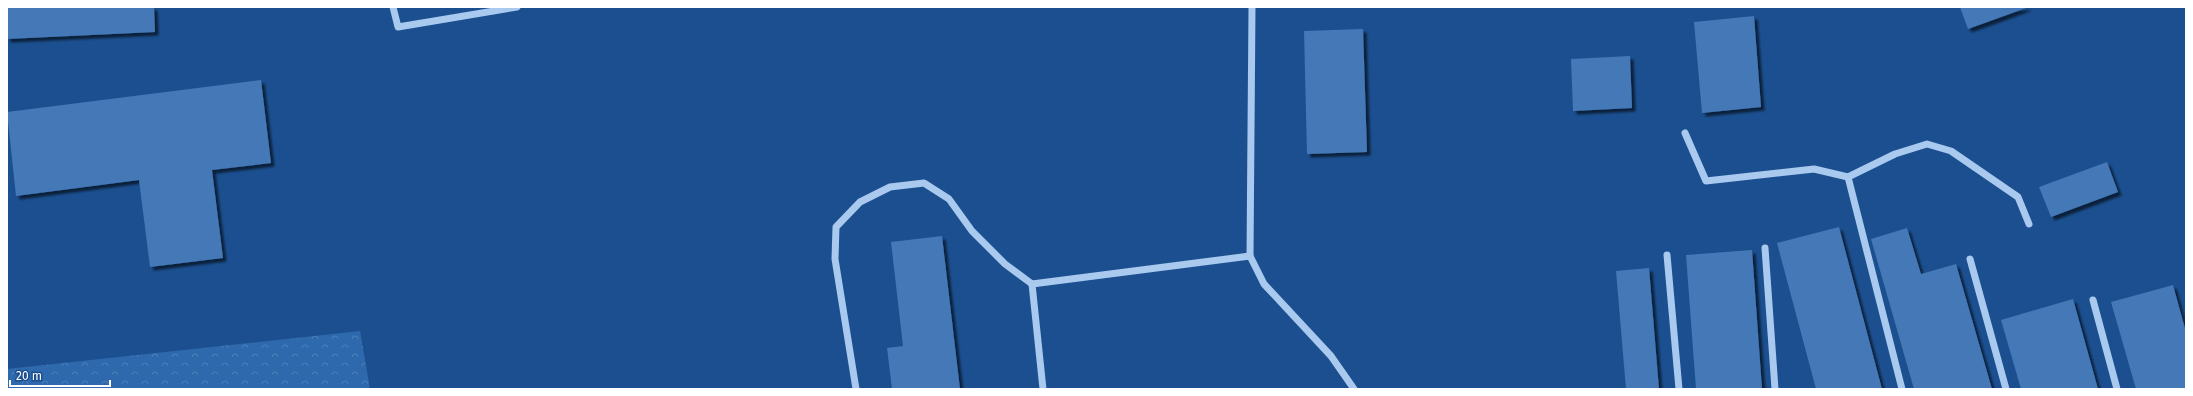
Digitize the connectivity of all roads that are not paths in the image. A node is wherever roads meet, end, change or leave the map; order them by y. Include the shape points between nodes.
1 (393, 7) edge
2 (518, 7) edge
3 (1252, 7) edge
4 (1684, 133) dead end
5 (1848, 177) junction
6 (2029, 224) dead end
7 (1764, 248) dead end
8 (1667, 255) dead end
9 (1250, 256) junction
10 (1970, 259) dead end
11 (1032, 284) junction
12 (2093, 300) dead end
13 (856, 389) edge
14 (1043, 389) edge
15 (1354, 389) edge
16 (1680, 389) edge
17 (1775, 389) edge
18 (1902, 389) edge
19 (2006, 389) edge
20 (2117, 389) edge

1 - 2 street via 398,27
3 - 9 street
4 - 5 street via 1706,181 1814,169
5 - 6 street via 1895,154 1927,144 1951,151 2018,197
5 - 18 street
7 - 17 street
8 - 16 street
9 - 11 street
9 - 15 street via 1264,284 1331,356
10 - 19 street
11 - 13 street via 1005,264 972,232 950,199 924,184 890,187 860,202 836,228 835,260
11 - 14 street
12 - 20 street

